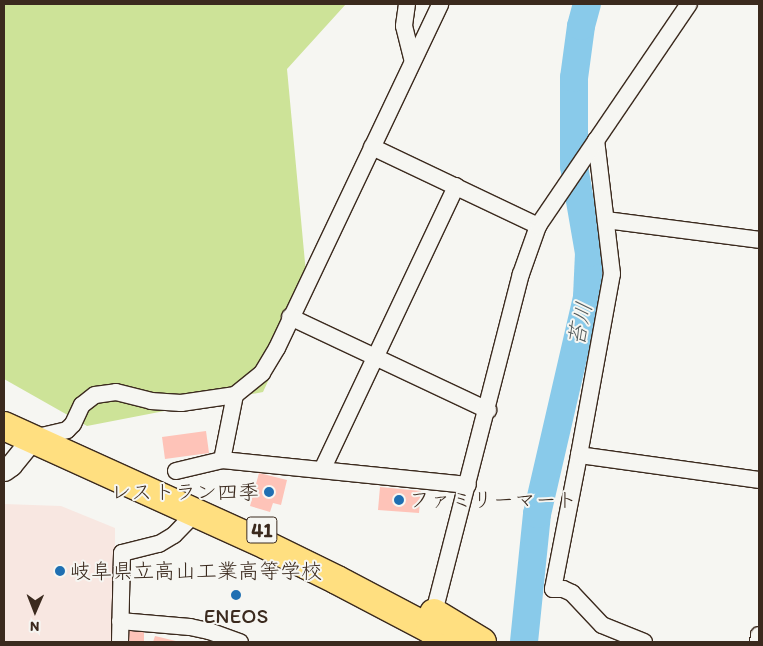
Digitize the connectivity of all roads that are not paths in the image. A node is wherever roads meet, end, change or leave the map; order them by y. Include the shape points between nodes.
1 (407, 4) edge
2 (440, 4) edge
3 (690, 4) edge
4 (413, 61) junction
5 (596, 140) junction
6 (372, 147) junction
7 (456, 186) junction
8 (606, 220) junction
9 (538, 226) junction
10 (759, 240) edge
11 (290, 317) junction
12 (377, 357) junction
13 (236, 395) junction
14 (488, 410) junction
15 (4, 426) edge
16 (32, 439) junction
17 (579, 455) junction
18 (222, 460) junction
19 (4, 470) edge
20 (322, 470) junction
21 (176, 471) dead end
22 (759, 480) edge
23 (468, 485) junction
24 (194, 514) junction
25 (120, 621) junction
26 (435, 632) edge
27 (759, 634) edge
28 (120, 642) edge
29 (240, 642) edge
30 (482, 642) edge
31 (644, 642) edge
32 (758, 642) edge

1 - 4 street via 404,26
2 - 4 street
3 - 5 street
4 - 6 street
5 - 8 street
5 - 9 street
6 - 7 street
6 - 11 street
7 - 9 street
7 - 12 street
8 - 10 street
8 - 17 street via 612,274
9 - 14 street via 521,274
11 - 12 street
11 - 13 street via 262,373
12 - 14 street
12 - 20 street
13 - 16 street via 182,403 151,401 116,392 95,395 82,405 67,430
13 - 18 street
14 - 23 street
15 - 16 highway, 41
16 - 19 street
16 - 24 highway, 41
16 - 26 highway, 41 via 286,540
17 - 22 street
17 - 31 street via 553,589 572,593 602,625
18 - 20 street
18 - 21 street
20 - 23 street
23 - 26 street
24 - 25 street via 174,535 159,544 122,553
24 - 26 highway, 41 via 275,549
25 - 28 street
25 - 29 street via 190,627
26 - 30 highway, 41
27 - 32 street

